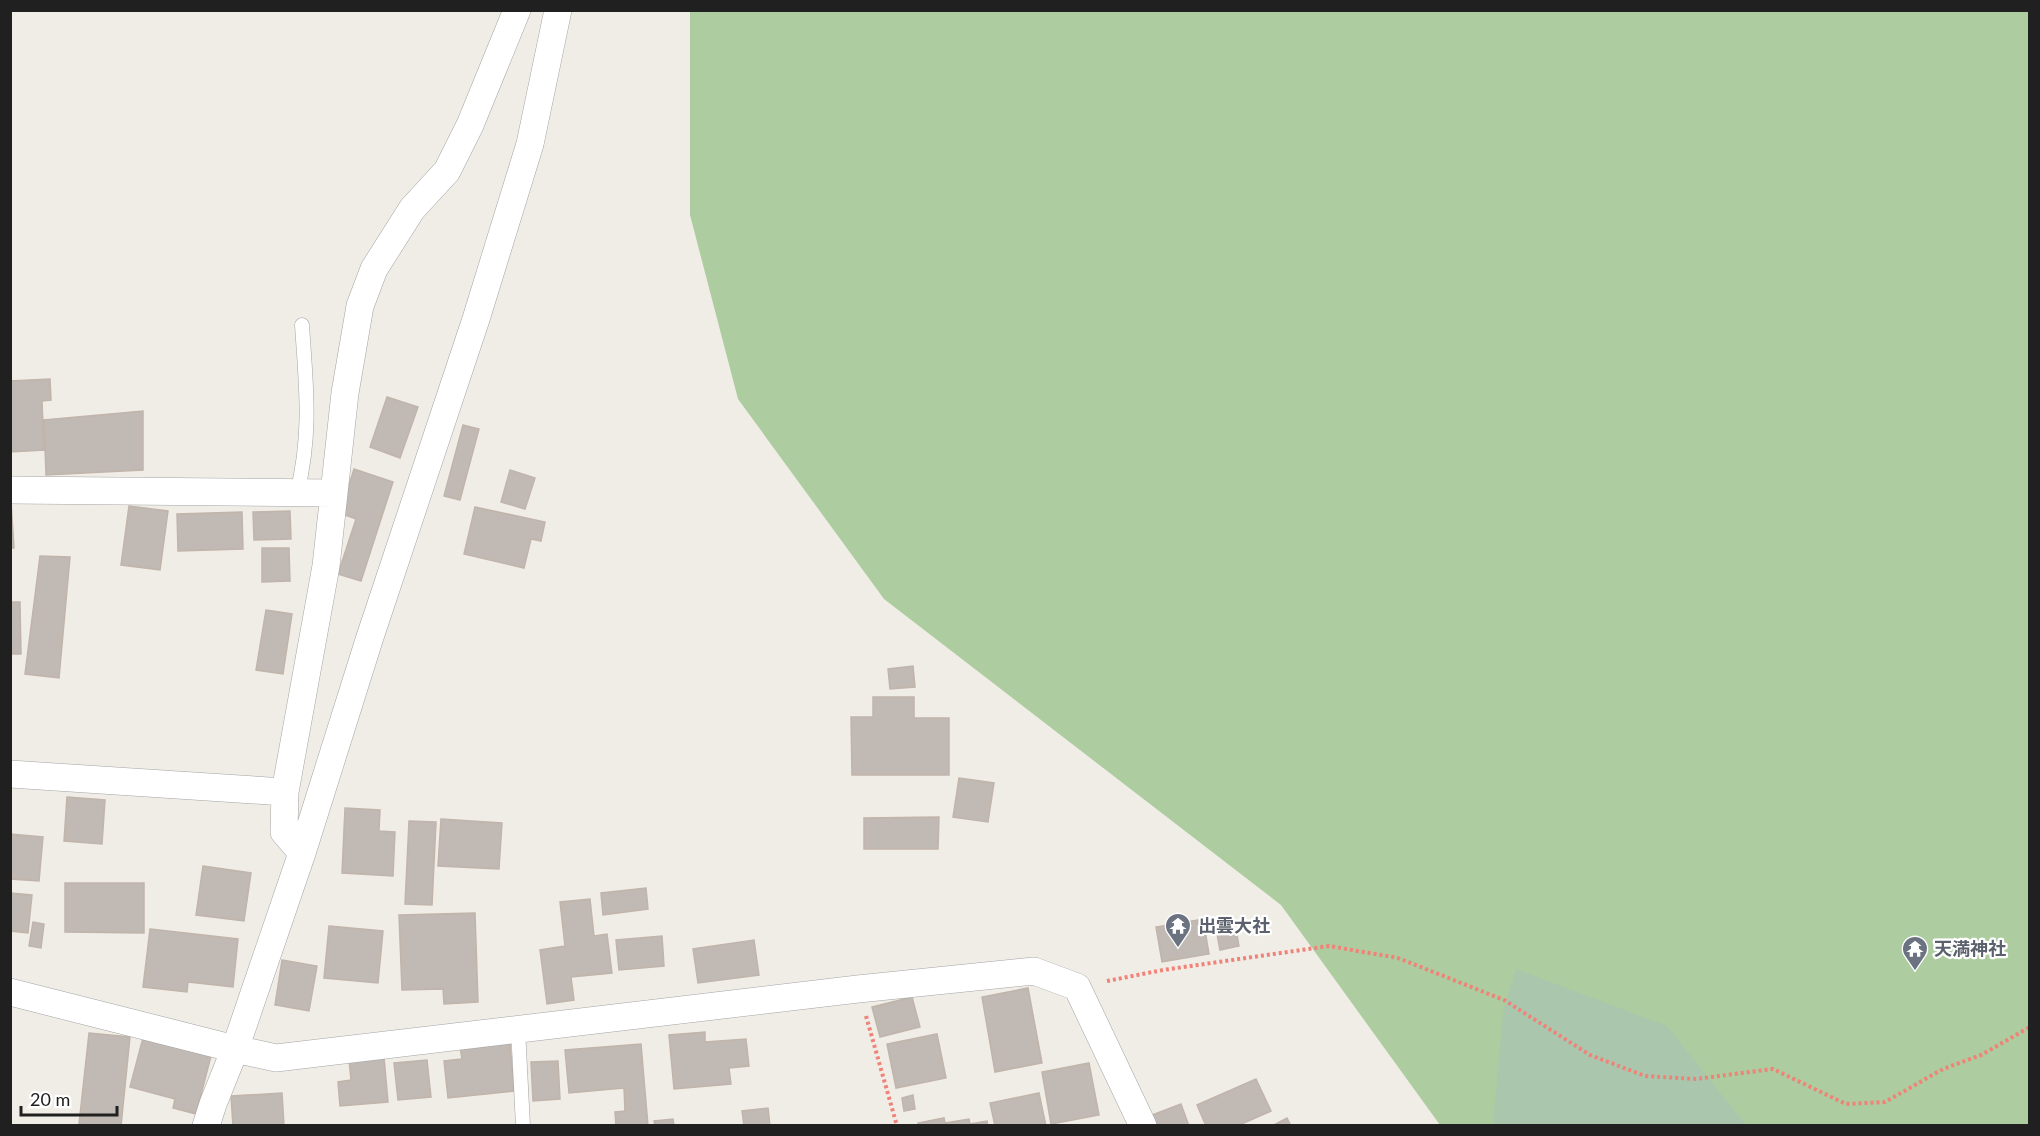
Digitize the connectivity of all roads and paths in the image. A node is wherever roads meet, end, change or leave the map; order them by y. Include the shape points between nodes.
1 (518, 10) edge
2 (558, 10) edge
3 (302, 325) dead end
4 (10, 490) edge
5 (297, 493) junction
6 (333, 493) junction
7 (10, 774) edge
8 (285, 792) junction
9 (302, 853) junction
10 (1077, 987) junction
11 (858, 989) junction
12 (10, 992) edge
13 (2030, 1027) edge
14 (518, 1029) junction
15 (236, 1049) junction
16 (206, 1125) edge
17 (523, 1125) edge
18 (897, 1125) edge
19 (1143, 1125) edge

1 - 6 street via 447,171 412,209 374,269 360,306
2 - 9 street via 530,144 477,319
3 - 5 lane via 308,415 305,463
4 - 5 street
5 - 6 street
6 - 8 street via 326,566
7 - 8 street
8 - 9 street via 284,832
9 - 15 street
10 - 11 street via 1034,971
10 - 13 path via 1329,946 1398,958 1504,1000 1590,1055 1645,1076 1696,1079 1773,1070 1846,1104 1885,1102
10 - 19 street
11 - 14 street
11 - 18 path
12 - 15 street
14 - 15 street via 276,1058
14 - 17 lane
15 - 16 street

